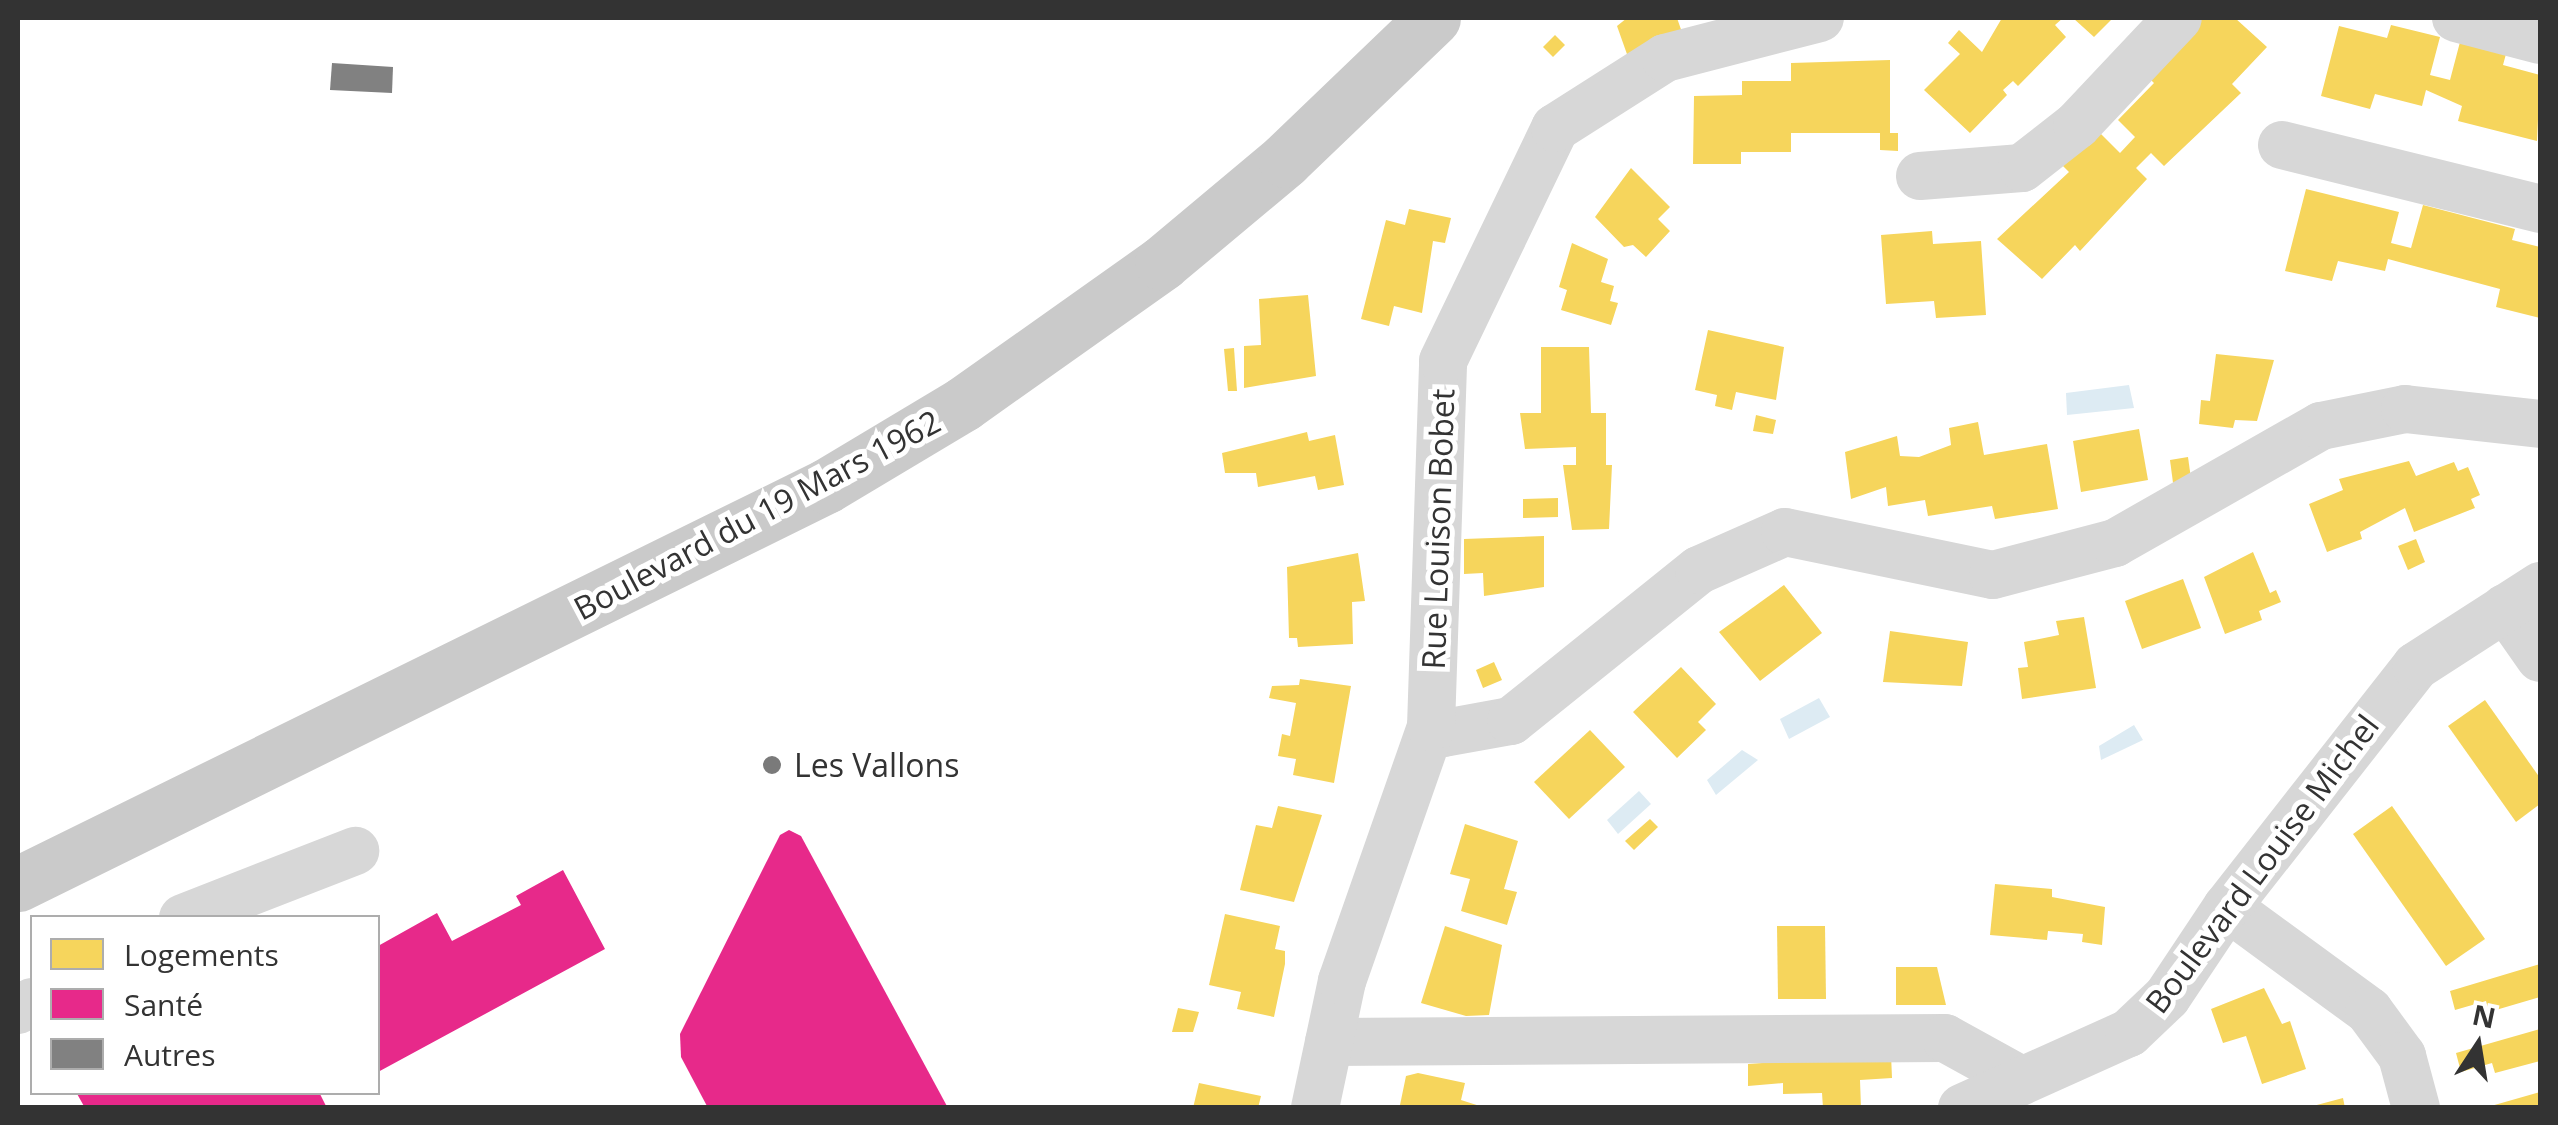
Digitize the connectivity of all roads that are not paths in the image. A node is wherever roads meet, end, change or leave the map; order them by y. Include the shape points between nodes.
1 (1434, 18) edge
2 (1820, 18) edge
3 (2178, 18) edge
4 (2456, 18) edge
5 (2540, 40) edge
6 (2282, 145) dead end
7 (1920, 176) dead end
8 (2540, 209) edge
9 (2540, 424) edge
10 (2523, 597) edge
11 (2540, 658) edge
12 (1430, 727) junction
13 (355, 852) dead end
14 (30, 883) edge
15 (2228, 908) junction
16 (191, 915) edge
17 (1328, 1042) junction
18 (2021, 1080) junction
19 (1315, 1108) edge
20 (1962, 1108) edge
21 (2416, 1108) edge

1 - 14 main road, Boulevard du 19 Mars 1962 via 1285,160 1162,263 963,404 826,486
2 - 12 street, Rue Louison Bobet via 1665,58 1555,128 1443,361
3 - 7 street via 2077,126 2022,168
4 - 5 street
6 - 8 street
9 - 12 street via 2405,409 2322,426 2115,543 1993,575 1785,532 1699,570 1511,721 1444,733
10 - 11 street
10 - 15 street, Boulevard Louise Michel via 2416,666
12 - 17 street, Rue Louison Bobet via 1342,981
13 - 16 street
15 - 18 street, Boulevard Louise Michel via 2167,997 2130,1033
15 - 21 street via 2368,1010 2402,1056
17 - 18 street via 1945,1038
17 - 19 street, Rue Louison Bobet
18 - 20 street, Boulevard Louise Michel

